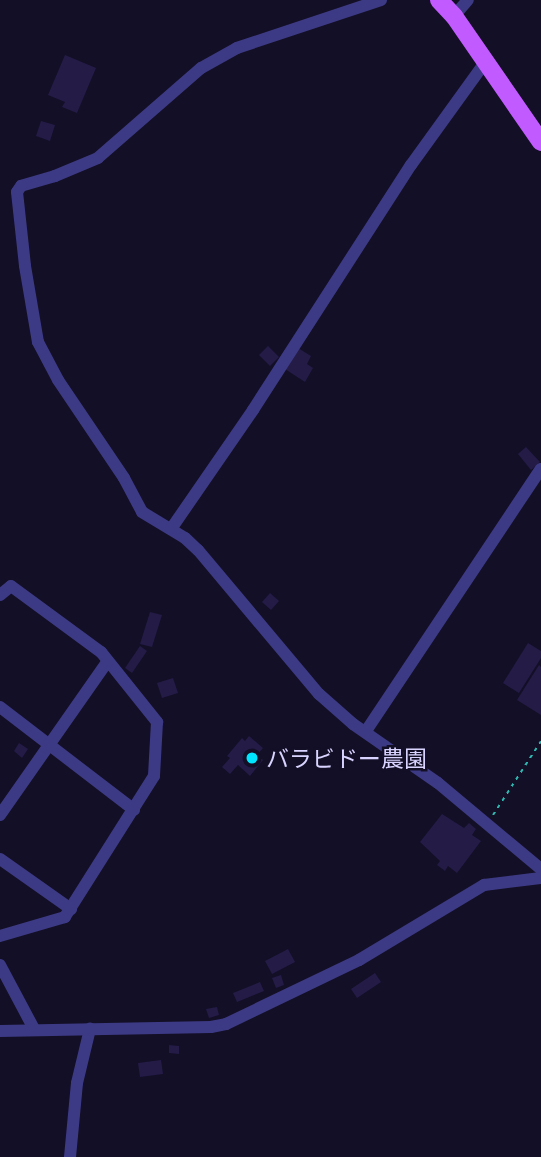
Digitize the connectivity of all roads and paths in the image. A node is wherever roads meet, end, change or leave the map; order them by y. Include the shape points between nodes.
1 (381, 0) edge
2 (439, 0) edge
3 (468, 0) edge
4 (454, 16) junction
5 (486, 61) junction
6 (541, 142) edge
7 (541, 469) edge
8 (171, 529) junction
9 (0, 595) edge
10 (108, 661) junction
11 (0, 707) edge
12 (366, 732) junction
13 (541, 741) edge
14 (49, 745) junction
15 (134, 810) junction
16 (0, 816) edge
17 (487, 825) junction
18 (0, 859) edge
19 (541, 869) edge
20 (541, 877) edge
21 (71, 909) junction
22 (0, 936) edge
23 (0, 965) edge
24 (34, 1029) junction
25 (90, 1029) junction
26 (0, 1031) edge
27 (70, 1157) edge

1 - 8 street via 237,48 201,68 98,158 21,186 17,192 38,342 46,360 142,512
2 - 4 main road
3 - 4 street
4 - 5 main road
5 - 6 main road
5 - 8 street via 411,166 254,410
7 - 12 street
8 - 12 street via 198,550 319,694
9 - 10 street via 11,586
10 - 14 street
10 - 15 street via 158,722 154,776
11 - 14 street
12 - 17 street
13 - 17 path
14 - 15 street
14 - 16 street
15 - 21 street
17 - 19 street
18 - 21 street
20 - 25 street via 484,885 359,960 226,1024
21 - 22 street via 65,917
23 - 24 street
24 - 25 street
24 - 26 street
25 - 27 street via 77,1083

